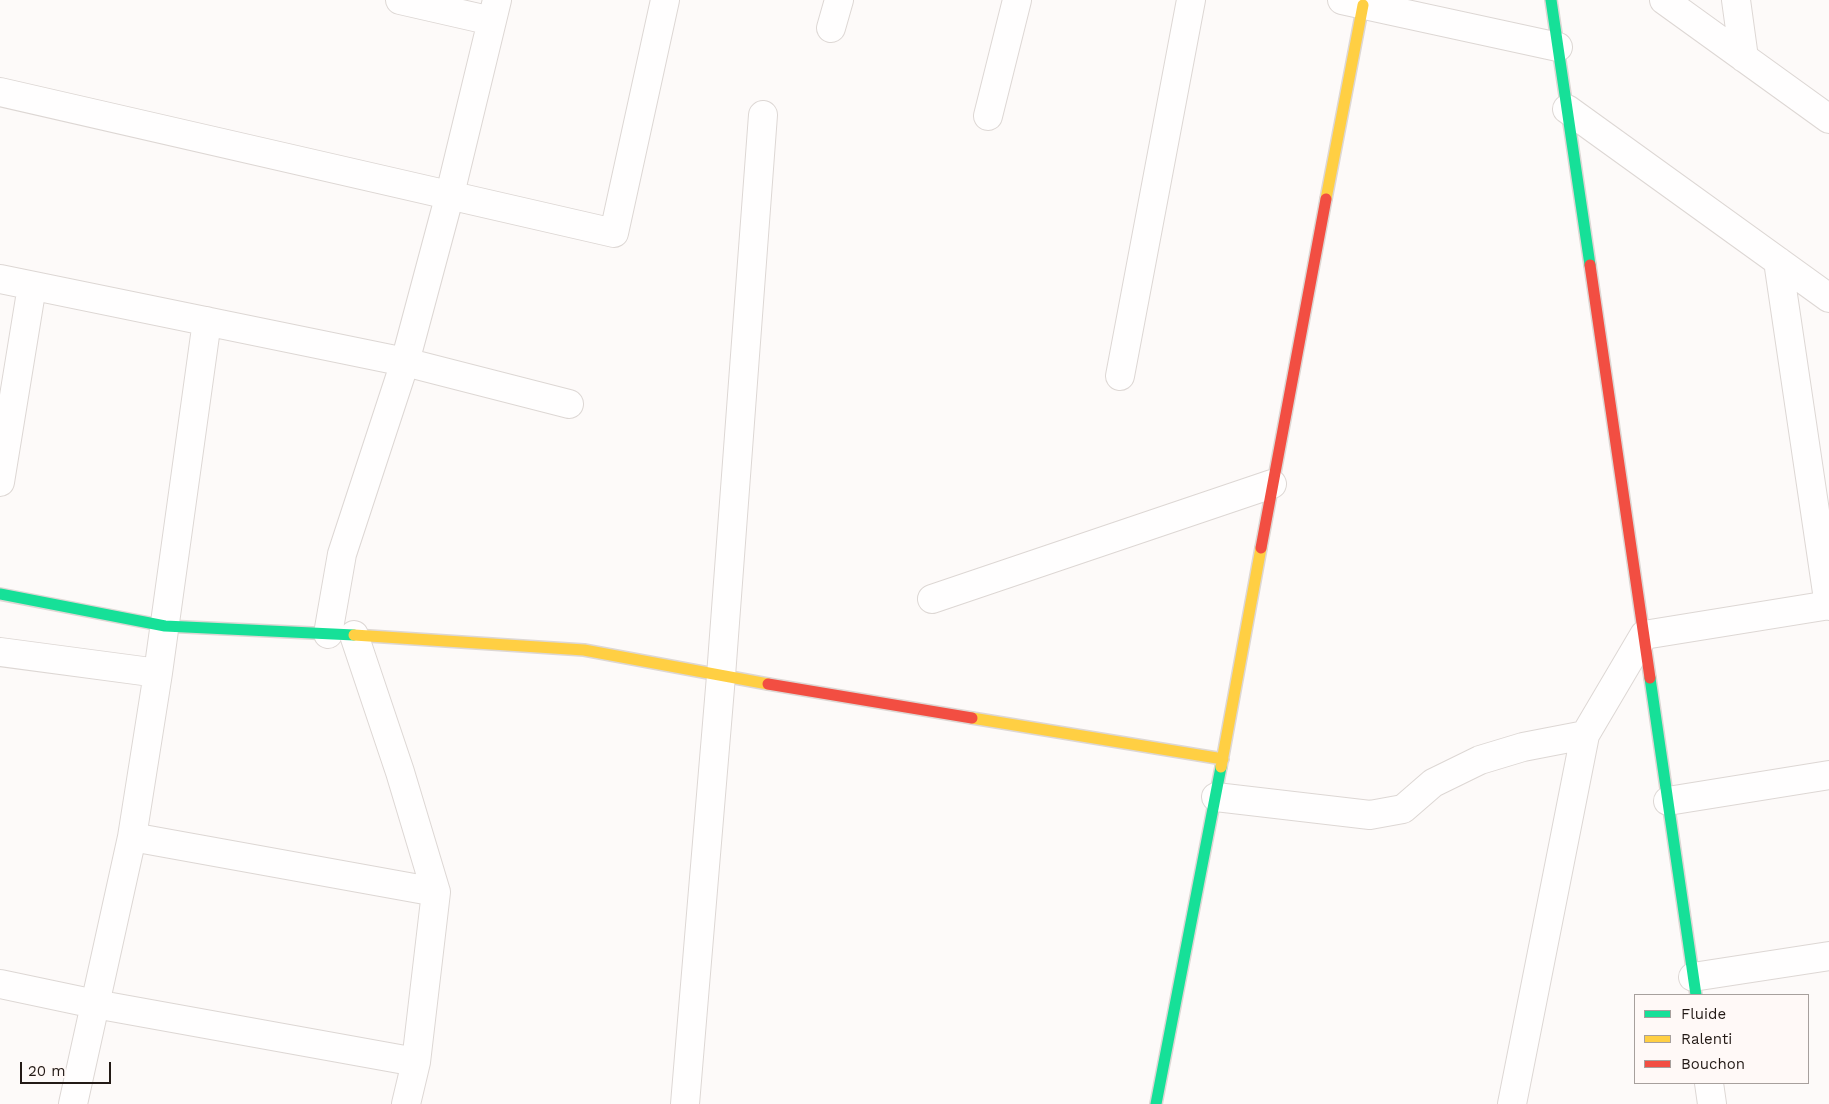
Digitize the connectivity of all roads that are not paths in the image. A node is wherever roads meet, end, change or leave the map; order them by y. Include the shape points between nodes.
1 (400, 0) edge
2 (665, 0) edge
3 (839, 0) edge
4 (1017, 0) edge
5 (1191, 0) edge
6 (1551, 0) edge
7 (1664, 0) edge
8 (1736, 0) edge
9 (1352, 2) edge
10 (495, 11) edge
11 (831, 28) dead end
12 (1558, 47) junction
13 (1744, 58) junction
14 (0, 92) edge
15 (1567, 109) junction
16 (763, 115) dead end
17 (988, 116) dead end
18 (1829, 119) edge
19 (450, 194) junction
20 (1778, 261) junction
21 (0, 279) edge
22 (32, 286) junction
23 (1829, 298) edge
24 (207, 321) junction
25 (405, 362) junction
26 (1120, 376) dead end
27 (569, 404) dead end
28 (0, 482) edge
29 (1272, 484) junction
30 (0, 594) edge
31 (932, 599) dead end
32 (1829, 606) edge
33 (165, 626) junction
34 (341, 634) junction
35 (1644, 635) junction
36 (0, 652) edge
37 (158, 673) junction
38 (721, 676) junction
39 (1585, 734) junction
40 (1223, 759) junction
41 (1829, 775) edge
42 (1216, 797) junction
43 (1668, 801) junction
44 (132, 837) junction
45 (436, 892) junction
46 (1829, 956) edge
47 (0, 984) edge
48 (1695, 986) edge
49 (95, 1004) junction
50 (416, 1062) junction
51 (1709, 1084) edge
52 (73, 1104) edge
53 (406, 1104) edge
54 (685, 1104) edge
55 (1156, 1104) edge
56 (1512, 1104) edge
57 (1712, 1104) edge

1 - 10 street
2 - 19 street via 614,233
3 - 11 street
4 - 17 street
5 - 26 street
6 - 12 street
7 - 13 street
8 - 13 street
9 - 12 street
9 - 29 street
10 - 19 street
12 - 15 street
13 - 18 street
14 - 19 street
15 - 20 street
15 - 35 street
16 - 38 street
19 - 25 street
20 - 23 street
20 - 32 street
21 - 22 street
22 - 24 street
22 - 28 street
24 - 25 street
24 - 33 street
25 - 27 street
25 - 34 street via 342,554
29 - 31 street
29 - 40 street
30 - 33 street
32 - 35 street
33 - 34 street
33 - 37 street
34 - 38 street via 584,650
34 - 45 street via 400,772
35 - 39 street
35 - 43 street
36 - 37 street
37 - 44 street
38 - 40 street
38 - 54 street
39 - 42 street via 1480,760 1434,783 1403,809 1370,815
39 - 56 street
40 - 42 street
41 - 43 street
42 - 55 street
43 - 48 street
44 - 45 street
44 - 49 street
45 - 50 street
46 - 48 street
47 - 49 street
49 - 50 street
49 - 52 street
50 - 53 street
51 - 57 street

